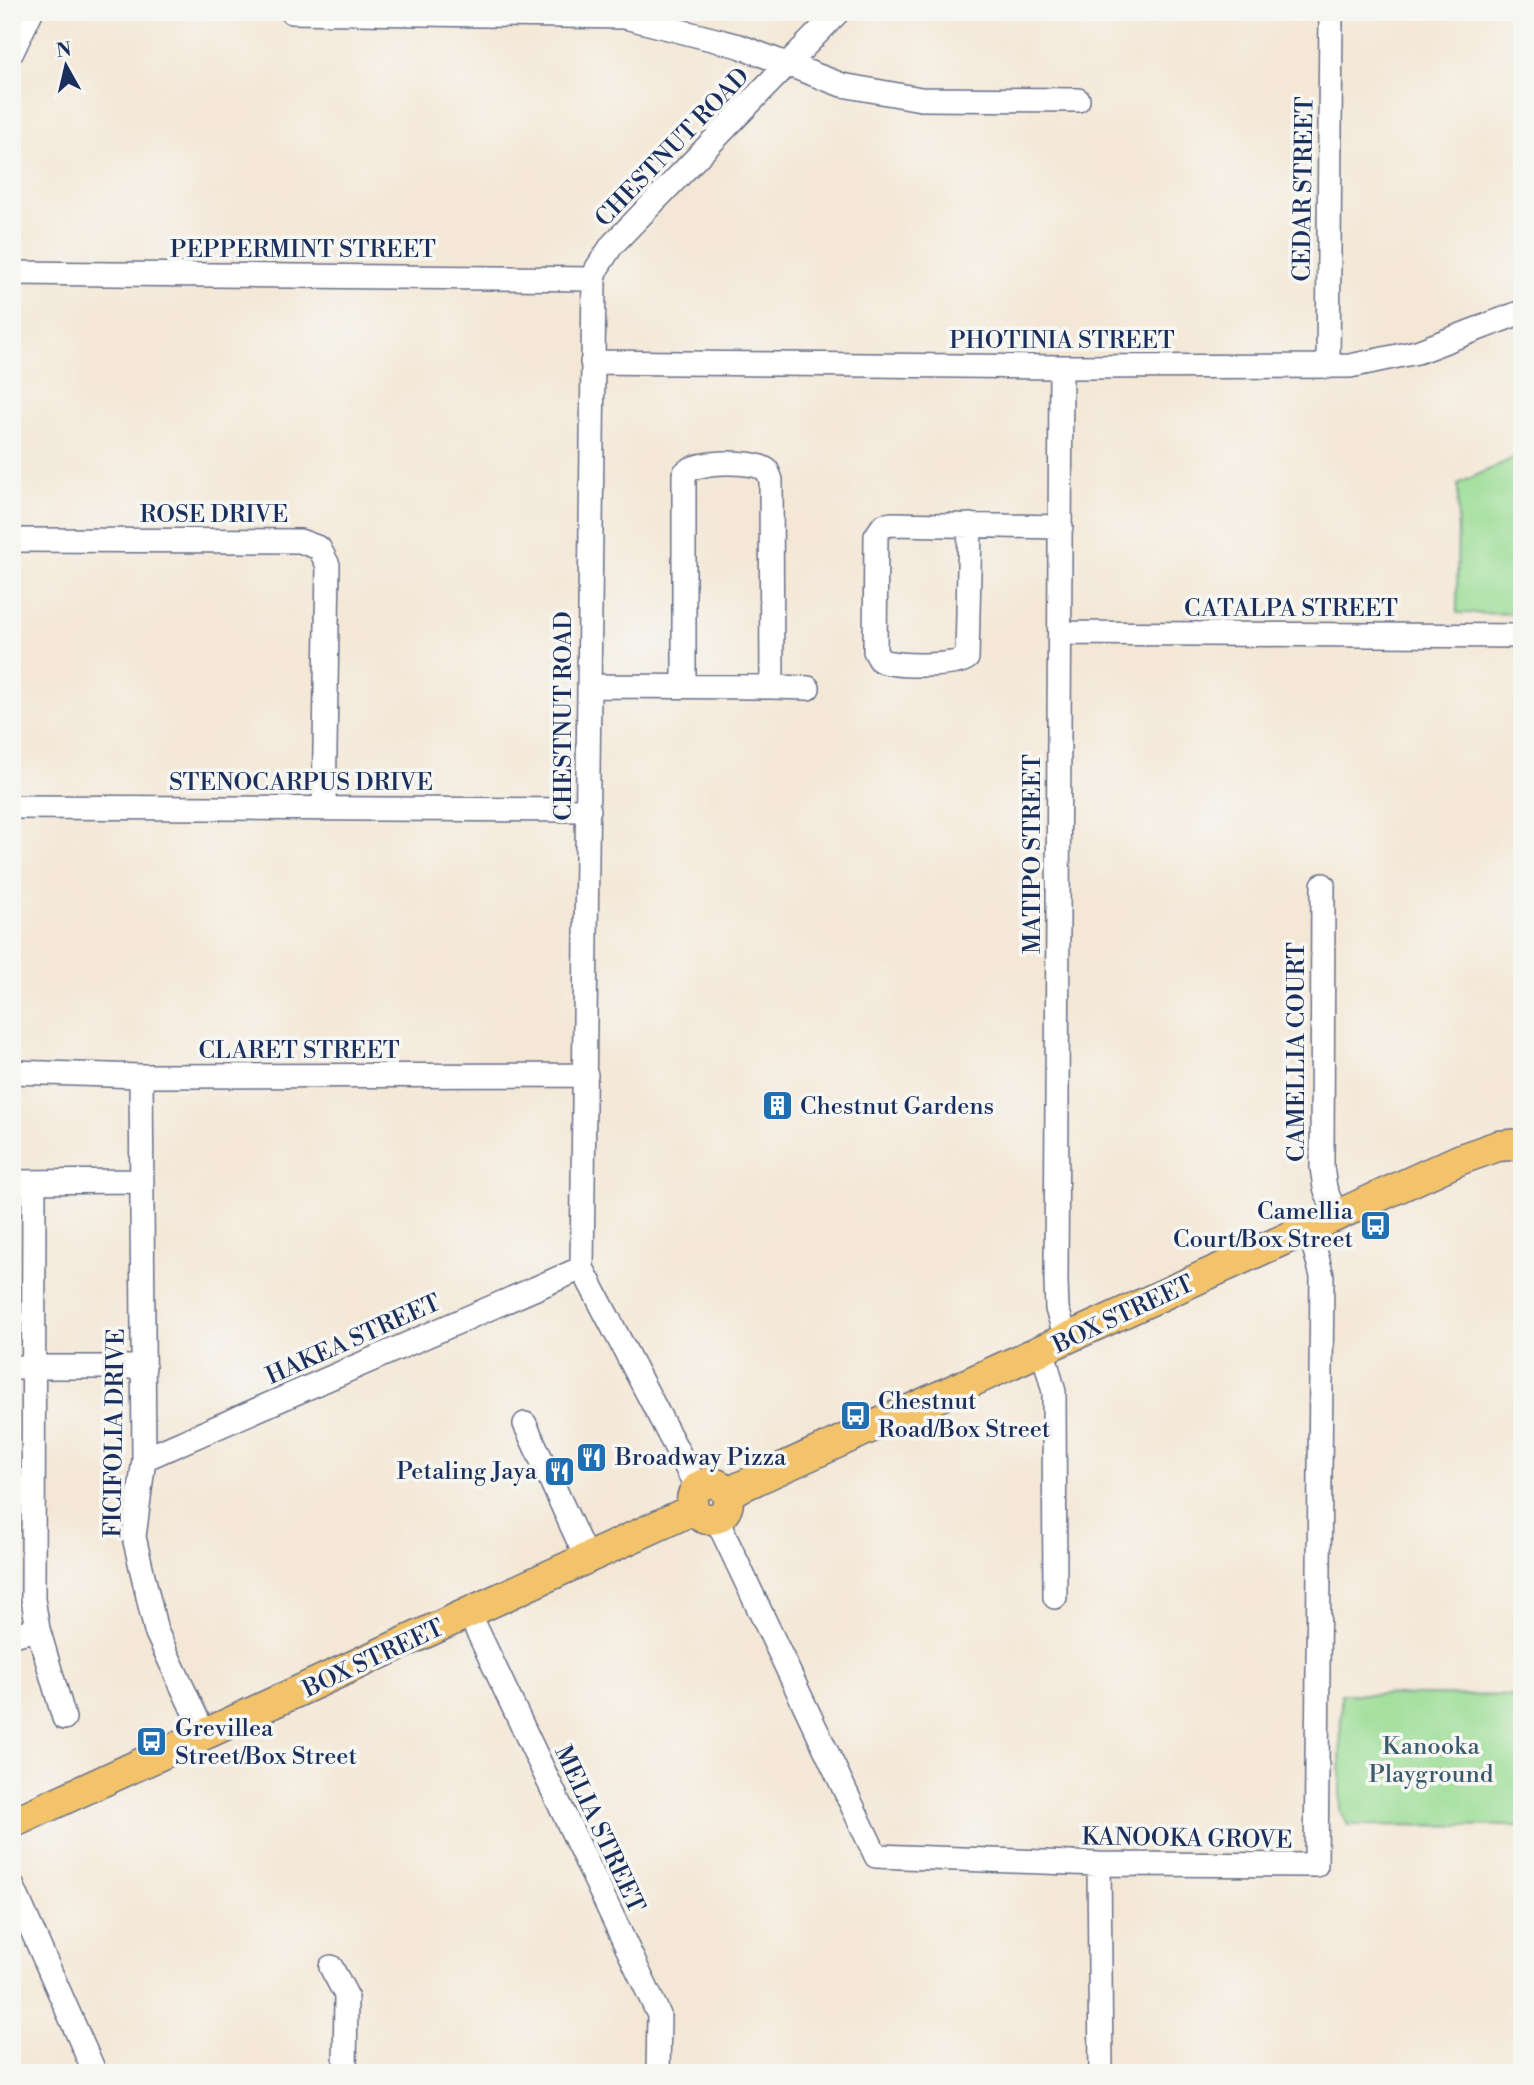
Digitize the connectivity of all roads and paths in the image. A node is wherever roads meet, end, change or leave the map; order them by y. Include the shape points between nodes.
1 (31, 12) edge
2 (292, 12) edge
3 (838, 12) edge
4 (1331, 12) edge
5 (12, 52) edge
6 (788, 65) junction
7 (1078, 100) dead end
8 (12, 274) edge
9 (594, 279) junction
10 (1522, 312) edge
11 (592, 362) junction
12 (1062, 367) junction
13 (1328, 367) junction
14 (970, 525) junction
15 (1061, 527) junction
16 (12, 540) edge
17 (1060, 633) junction
18 (1522, 636) edge
19 (590, 686) junction
20 (684, 686) junction
21 (772, 687) junction
22 (808, 688) dead end
23 (12, 807) edge
24 (324, 808) junction
25 (589, 810) junction
26 (1323, 886) dead end
27 (12, 1072) edge
28 (586, 1075) junction
29 (141, 1076) junction
30 (1522, 1144) edge
31 (142, 1181) junction
32 (23, 1182) edge
33 (1336, 1216) junction
34 (1309, 1228) junction
35 (582, 1268) junction
36 (1055, 1345) junction
37 (23, 1367) edge
38 (144, 1367) junction
39 (525, 1424) dead end
40 (144, 1459) junction
41 (709, 1502) junction
42 (587, 1559) junction
43 (1055, 1597) dead end
44 (469, 1613) junction
45 (37, 1629) junction
46 (12, 1635) edge
47 (64, 1718) dead end
48 (205, 1736) junction
49 (12, 1824) edge
50 (12, 1844) edge
51 (1099, 1864) junction
52 (12, 1885) edge
53 (331, 1967) dead end
54 (95, 2073) edge
55 (345, 2073) edge
56 (658, 2073) edge
57 (1101, 2073) edge

1 - 5 street
2 - 6 street via 625,17 739,46
3 - 6 street, CHESTNUT ROAD
4 - 13 street, CEDAR STREET
6 - 7 street via 842,85 921,99
6 - 9 street, CHESTNUT ROAD via 612,245
8 - 9 street, PEPPERMINT STREET
9 - 11 street, CHESTNUT ROAD
10 - 13 street, PHOTINIA STREET via 1395,358
11 - 12 street, PHOTINIA STREET
11 - 19 street, CHESTNUT ROAD
12 - 13 street, PHOTINIA STREET
12 - 15 street, MATIPO STREET
14 - 14 street via 891,524 878,531 875,651 880,660 955,663 967,658
14 - 15 street
15 - 17 street, MATIPO STREET
16 - 24 street, ROSE DRIVE via 300,541 319,548 328,565
17 - 18 street, CATALPA STREET
17 - 36 street, MATIPO STREET
19 - 20 street
19 - 25 street, CHESTNUT ROAD
20 - 21 street
20 - 21 street via 684,474 698,464 755,464 767,470 771,480
21 - 22 street
23 - 24 street, STENOCARPUS DRIVE
24 - 25 street, STENOCARPUS DRIVE
25 - 28 street, CHESTNUT ROAD
26 - 33 street, CAMELLIA COURT via 1322,1167
27 - 29 street, CLARET STREET
28 - 29 street, CLARET STREET
28 - 35 street, CHESTNUT ROAD
29 - 31 street, FICIFOLIA DRIVE
30 - 33 main road, BOX STREET via 1480,1151
31 - 32 street
31 - 38 street, FICIFOLIA DRIVE
32 - 37 street
33 - 34 main road, BOX STREET
34 - 36 main road, BOX STREET
34 - 51 street, KANOOKA GROVE via 1322,1276 1316,1866
35 - 40 street, HAKEA STREET
35 - 41 street, CHESTNUT ROAD
36 - 41 main road, BOX STREET
36 - 43 street, MATIPO STREET
37 - 38 street
37 - 45 street
38 - 40 street, FICIFOLIA DRIVE
39 - 42 street
40 - 48 street, FICIFOLIA DRIVE via 134,1537 156,1632
41 - 42 main road, BOX STREET
41 - 51 street, KANOOKA GROVE via 876,1856
42 - 44 main road, BOX STREET
44 - 48 main road, BOX STREET
44 - 56 street, MELIA STREET via 659,2015
45 - 46 street
45 - 47 street
48 - 49 main road, BOX STREET
49 - 50 main road
51 - 57 street
52 - 54 street
53 - 55 street via 346,1995

